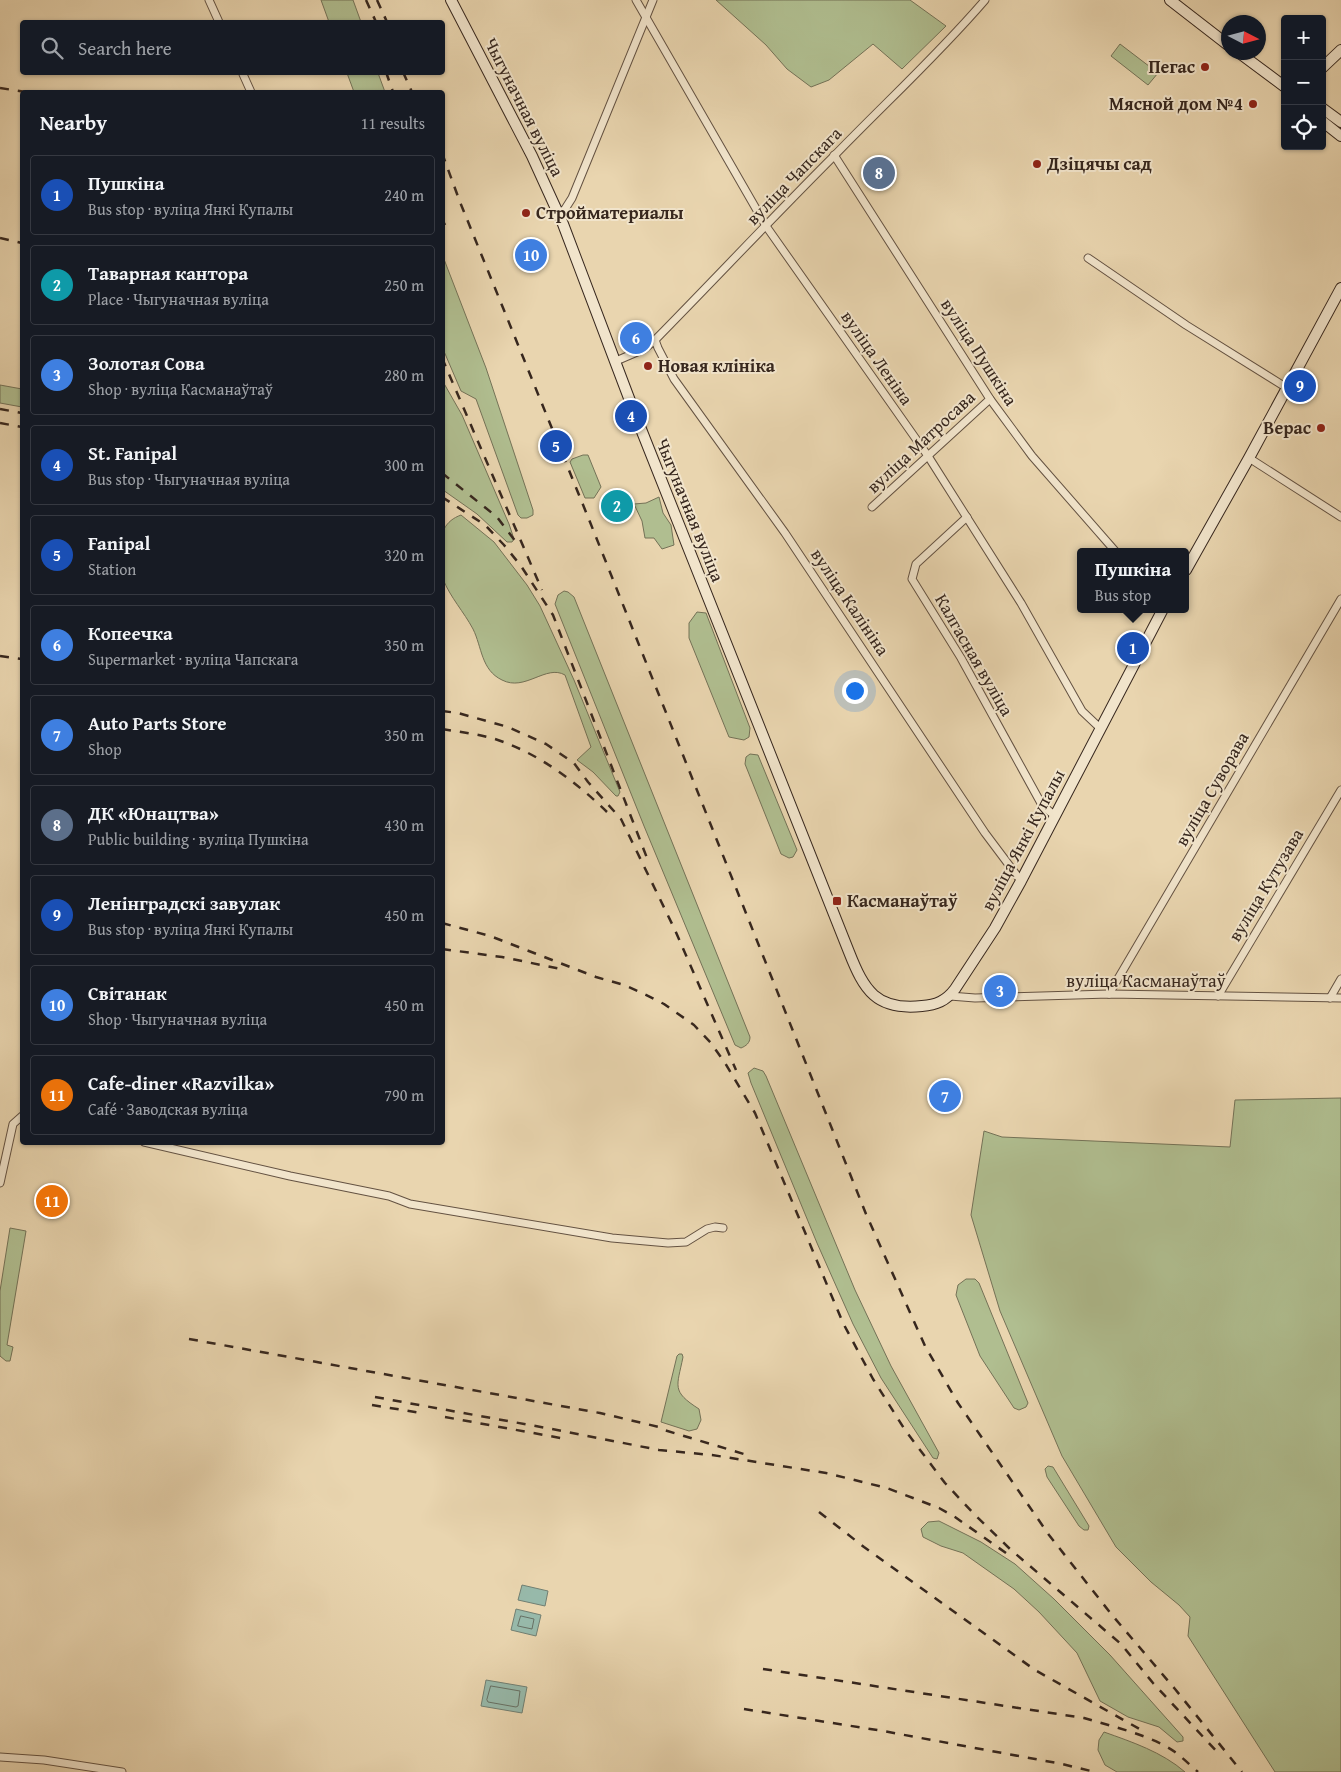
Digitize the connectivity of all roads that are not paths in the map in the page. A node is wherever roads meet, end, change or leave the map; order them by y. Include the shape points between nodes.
1 (209, 0) edge
2 (451, 0) edge
3 (636, 0) edge
4 (653, 0) edge
5 (985, 0) edge
6 (1170, 0) edge
7 (646, 18) junction
8 (218, 20) edge
9 (1221, 40) edge
10 (1341, 50) edge
11 (1249, 60) edge
12 (1326, 64) edge
13 (244, 75) edge
14 (1281, 84) edge
15 (251, 90) edge
16 (1326, 111) edge
17 (1341, 122) edge
18 (1326, 124) edge
19 (1341, 136) edge
20 (834, 155) junction
21 (558, 214) junction
22 (766, 226) junction
23 (1088, 258) dead end
24 (1341, 288) edge
25 (655, 340) junction
26 (616, 361) junction
27 (1287, 388) junction
28 (990, 399) junction
29 (928, 456) junction
30 (1249, 458) junction
31 (872, 507) dead end
32 (967, 517) junction
33 (1341, 518) edge
34 (1112, 548) edge
35 (1189, 565) edge
36 (1341, 600) edge
37 (1161, 613) edge
38 (1101, 729) junction
39 (1341, 790) edge
40 (1056, 816) junction
41 (1021, 881) junction
42 (1341, 979) edge
43 (864, 983) joint
44 (1109, 994) junction
45 (950, 996) junction
46 (1218, 996) junction
47 (1330, 998) junction
48 (1341, 998) edge
49 (20, 1118) edge
50 (0, 1141) edge
51 (8, 1145) junction
52 (157, 1145) edge
53 (0, 1183) edge
54 (723, 1228) dead end
55 (0, 1757) edge
56 (122, 1772) edge

1 - 8 street
2 - 21 street, Чыгуначная вуліца via 532,156
3 - 7 street, вуліца Леніна
4 - 7 street
5 - 20 street, вуліца Чапскага via 897,94
6 - 9 street
7 - 21 street via 572,198
7 - 22 street, вуліца Леніна
10 - 12 street
11 - 14 street
13 - 15 street
16 - 17 street
18 - 19 street
20 - 22 street, вуліца Чапскага
20 - 28 street, вуліца Пушкіна
21 - 26 street, Чыгуначная вуліца
22 - 25 street, вуліца Чапскага
22 - 29 street, вуліца Леніна
23 - 27 street
24 - 27 street
25 - 26 street, вуліца Чапскага via 644,349
25 - 41 street, вуліца Калініна via 674,379 785,533 985,833
26 - 43 street, Чыгуначная вуліца via 808,852
27 - 30 street
28 - 29 street, вуліца Матросава
28 - 34 street, вуліца Пушкіна via 1032,456
29 - 31 street, вуліца Матросава
29 - 32 street, вуліца Леніна
30 - 33 street
30 - 35 street
32 - 38 street, вуліца Леніна via 1021,603 1082,711
32 - 40 street, Калгасная вуліца via 916,564 912,579 961,658 1042,805
36 - 44 street, вуліца Суворава
37 - 38 street, вуліца Янкі Купалы
38 - 40 street, вуліца Янкі Купалы
39 - 46 street, вуліца Кутузава
40 - 41 street, вуліца Янкі Купалы
41 - 45 street, вуліца Янкі Купалы via 995,928
42 - 47 street
43 - 45 street, вуліца Янкі Купалы via 878,999 898,1007 929,1006
44 - 45 street, вуліца Касманаўтаў
44 - 46 street, вуліца Касманаўтаў
46 - 47 street, вуліца Касманаўтаў
47 - 48 street, вуліца Касманаўтаў
49 - 51 street via 13,1124
50 - 51 street
51 - 53 street
52 - 54 street via 389,1196 410,1204 612,1238 686,1242 707,1229
55 - 56 street

